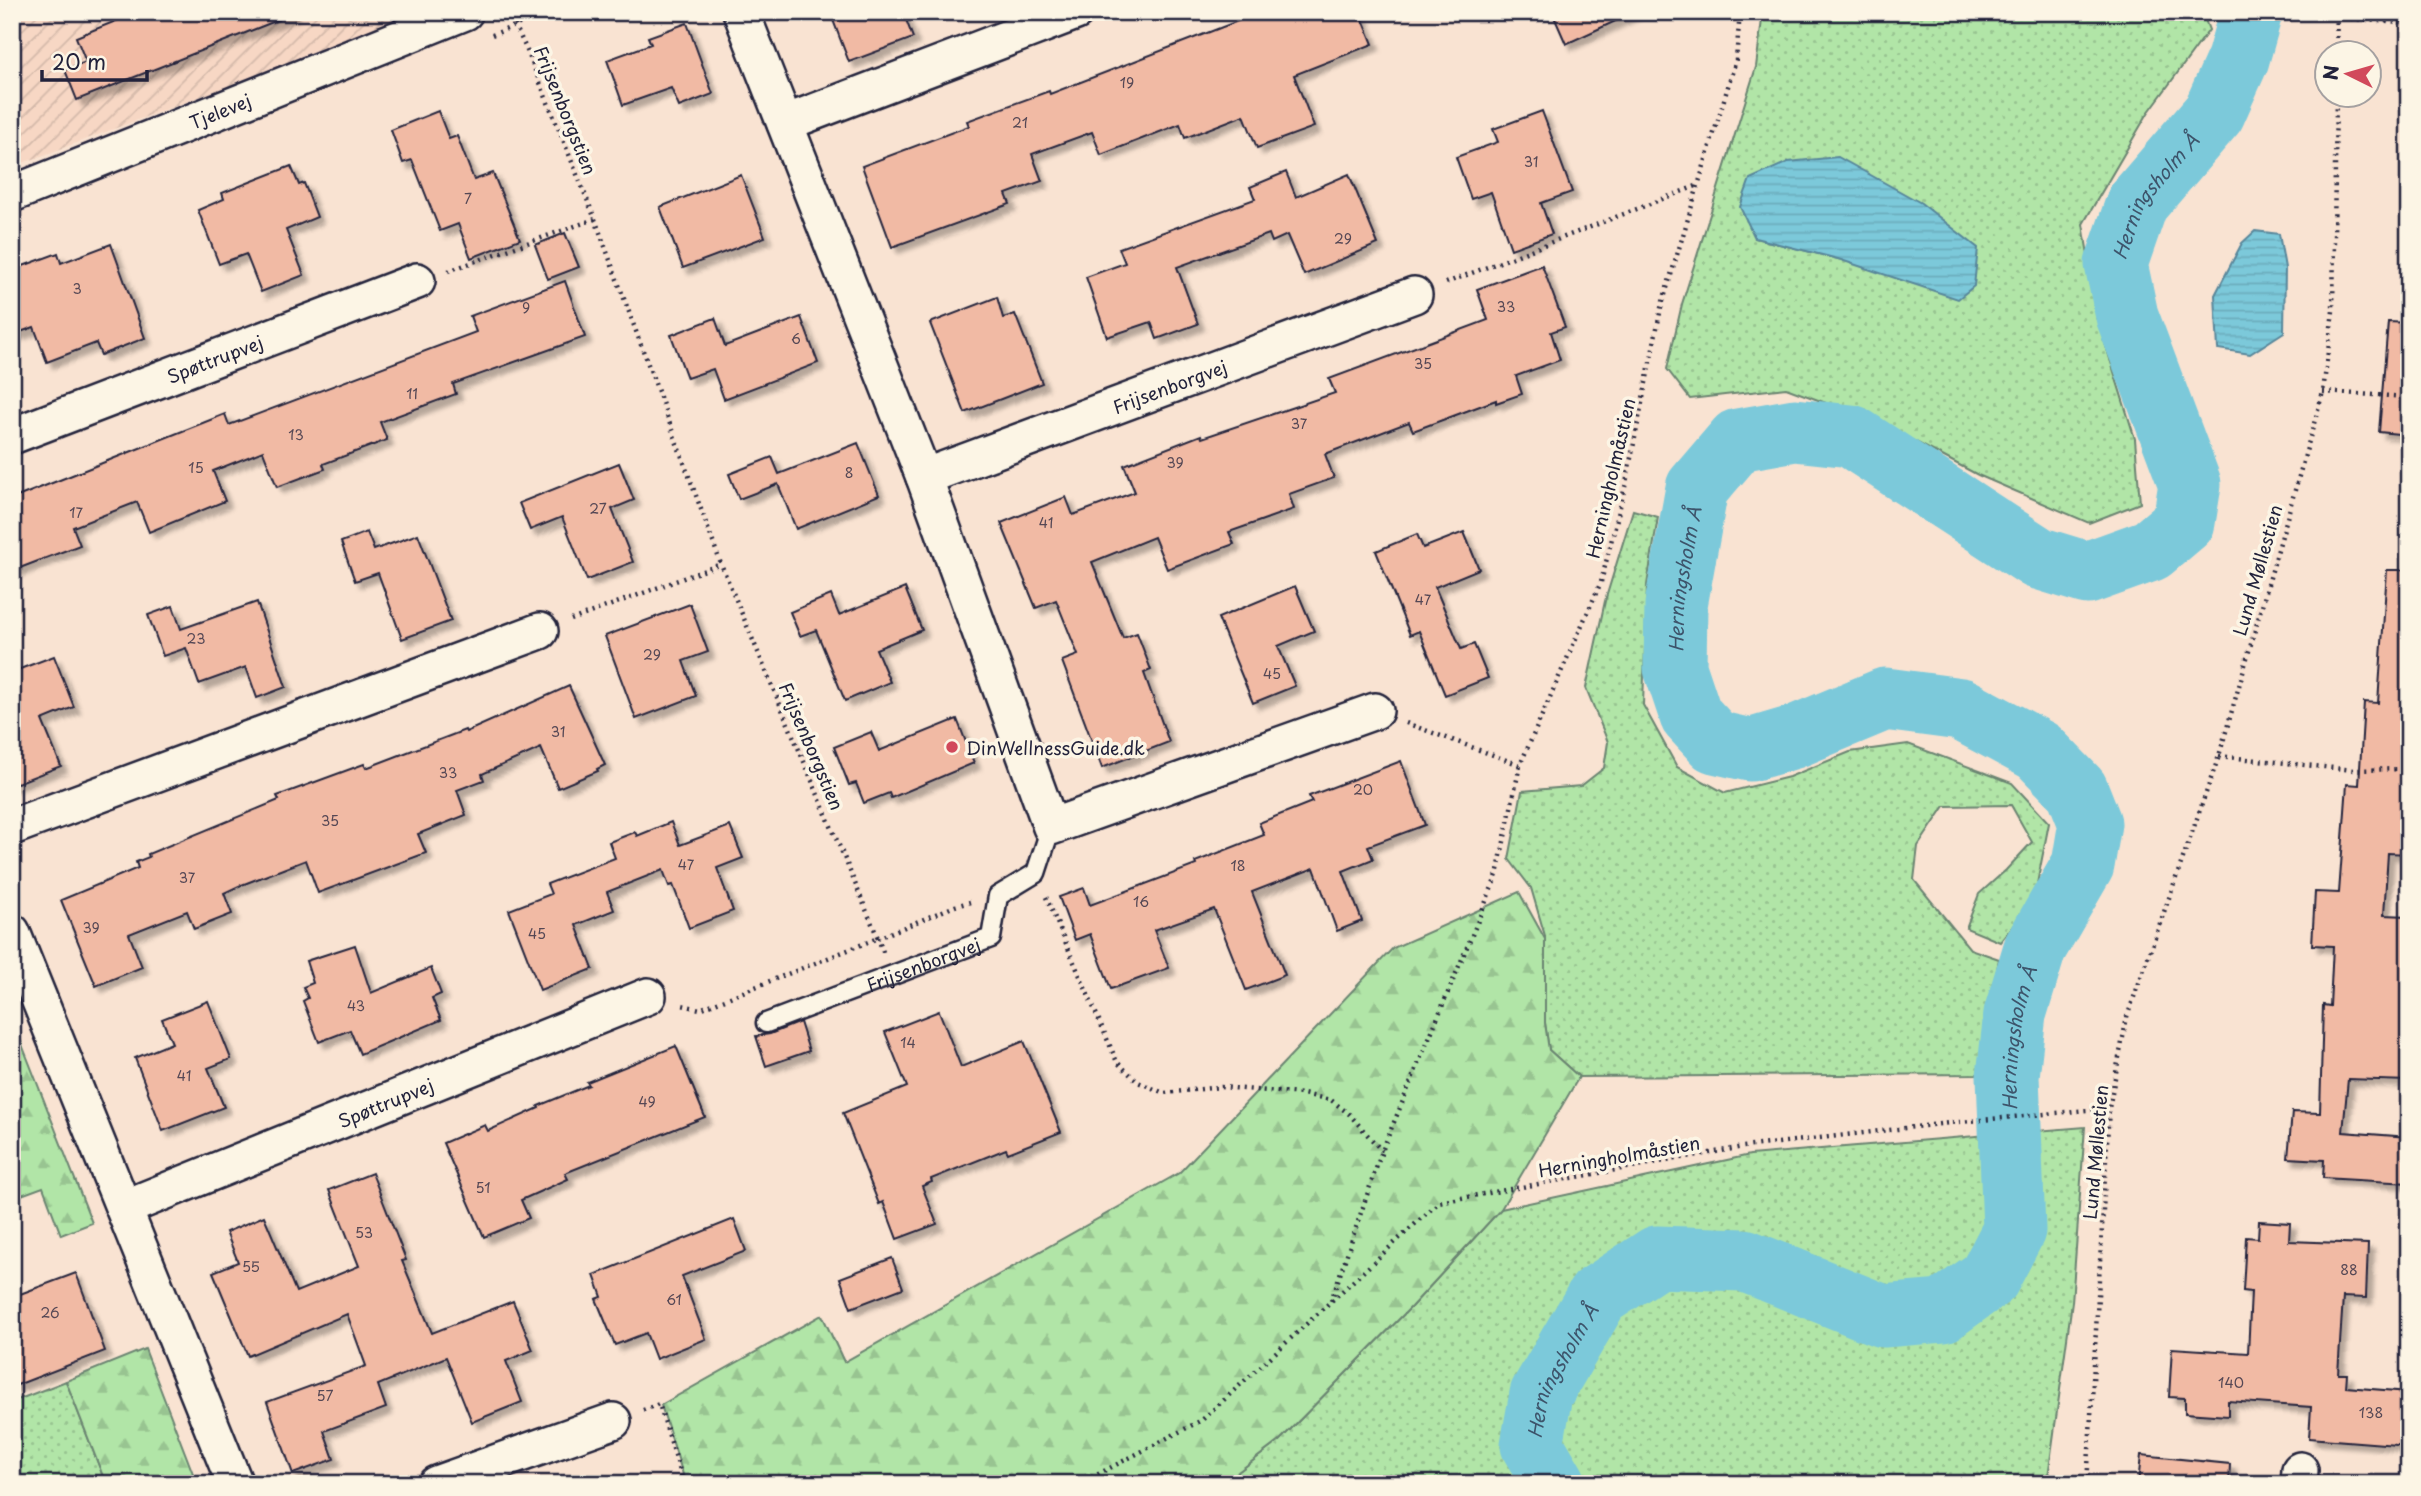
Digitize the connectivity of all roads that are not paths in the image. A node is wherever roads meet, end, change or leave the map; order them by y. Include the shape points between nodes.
1 (465, 12) edge
2 (741, 12) edge
3 (1076, 12) edge
4 (785, 123) junction
5 (12, 194) edge
6 (417, 281) road end
7 (1414, 295) road end
8 (12, 436) edge
9 (925, 477) junction
10 (540, 631) road end
11 (1375, 711) road end
12 (12, 827) edge
13 (1051, 827) junction
14 (12, 932) edge
15 (648, 996) road end
16 (766, 1023) dead end
17 (124, 1208) junction
18 (613, 1421) road end
19 (235, 1484) edge
20 (436, 1484) edge

1 - 5 street, Tjelevej
2 - 4 street
3 - 4 street
4 - 9 street
6 - 8 street, Spøttrupvej
7 - 9 street, Frijsenborgvej
9 - 13 street
10 - 12 street
11 - 13 street
13 - 16 lane, Frijsenborgvej via 1036,873 998,895 990,938
14 - 17 street
15 - 17 street, Spøttrupvej
17 - 19 street
18 - 20 street

